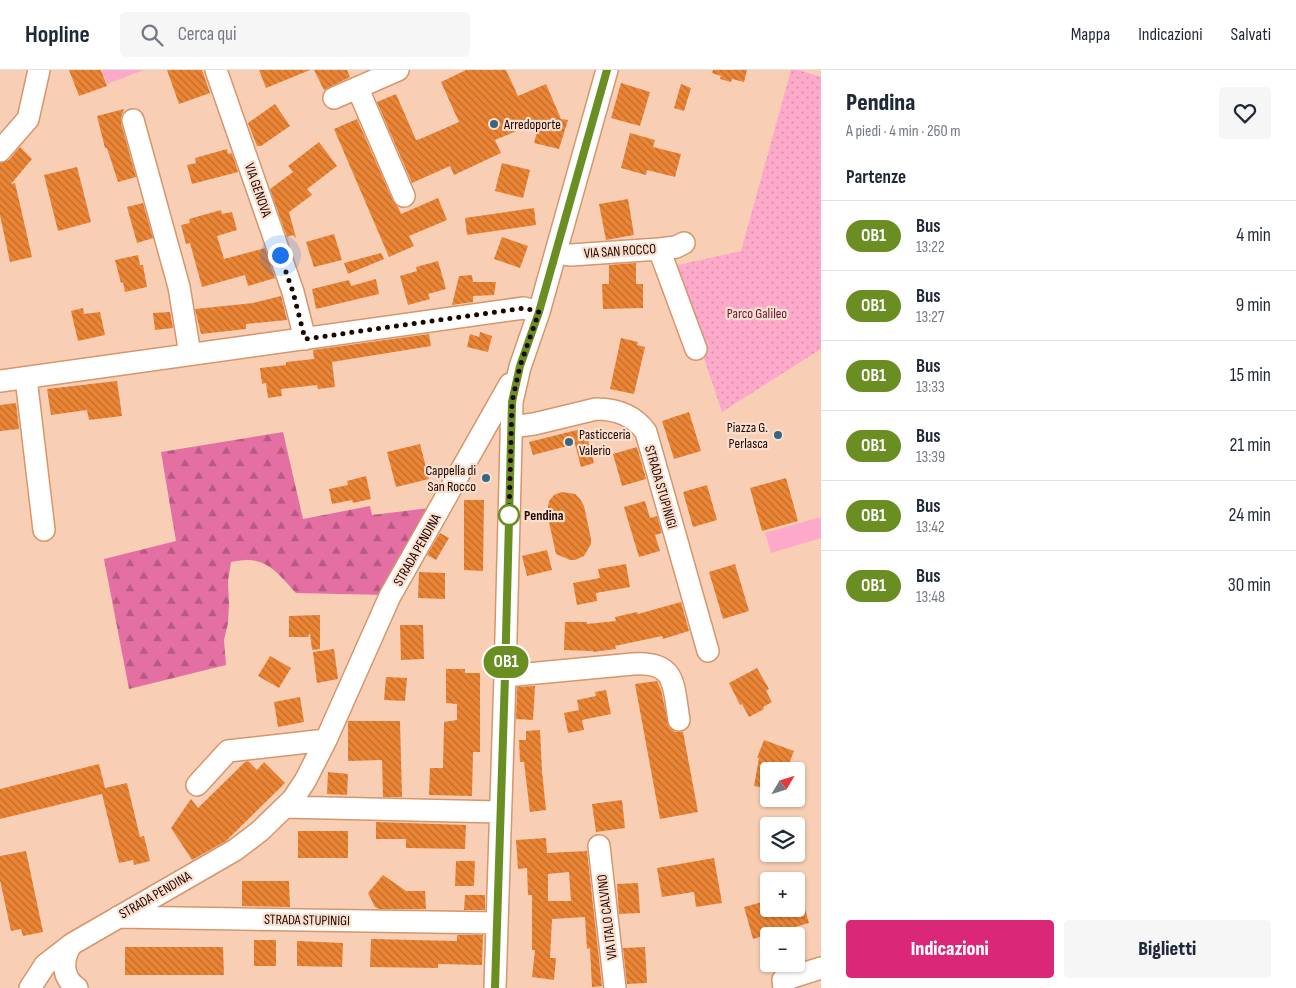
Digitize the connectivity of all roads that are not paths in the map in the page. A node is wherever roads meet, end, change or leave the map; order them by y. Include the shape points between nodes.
1 (39, 70) edge
2 (216, 70) edge
3 (398, 70) edge
4 (607, 70) edge
5 (358, 89) junction
6 (334, 98) dead end
7 (133, 120) dead end
8 (0, 151) edge
9 (404, 196) dead end
10 (684, 244) dead end
11 (659, 249) junction
12 (556, 253) junction
13 (539, 312) junction
14 (305, 339) junction
15 (696, 349) dead end
16 (190, 354) junction
17 (520, 366) junction
18 (26, 378) junction
19 (0, 381) edge
20 (511, 427) junction
21 (44, 530) dead end
22 (708, 651) dead end
23 (505, 676) junction
24 (679, 720) dead end
25 (326, 740) junction
26 (197, 785) dead end
27 (295, 808) junction
28 (500, 812) junction
29 (599, 846) dead end
30 (117, 917) junction
31 (497, 923) junction
32 (72, 944) junction
33 (821, 968) edge
34 (30, 988) edge
35 (77, 988) edge
36 (495, 988) edge
37 (615, 988) edge
38 (784, 988) edge

1 - 8 street via 28,119
2 - 14 street, VIA GENOVA via 293,292
3 - 5 street
4 - 12 street
5 - 6 street
5 - 9 street
7 - 16 street via 179,287
10 - 11 street, VIA SAN ROCCO
11 - 12 street, VIA SAN ROCCO via 571,255
11 - 15 street
12 - 13 street
13 - 14 street via 524,308
13 - 17 street
14 - 16 street
16 - 18 street
17 - 20 street via 512,402
17 - 25 street, STRADA PENDINA via 390,596
18 - 19 street
18 - 21 street
20 - 22 street, STRADA STUPINIGI via 596,410 624,414 642,426
20 - 23 street
23 - 24 street via 654,664 672,680
23 - 28 street
25 - 26 street via 228,751
25 - 27 street, STRADA PENDINA via 292,799
27 - 28 street
27 - 30 street, STRADA PENDINA via 235,850
28 - 31 street
29 - 37 street, VIA ITALO CALVINO
30 - 31 street, STRADA STUPINIGI
30 - 32 street, STRADA PENDINA
31 - 36 street
32 - 34 street, STRADA PENDINA via 45,965
32 - 35 street via 65,956 65,971
33 - 38 street via 784,980

